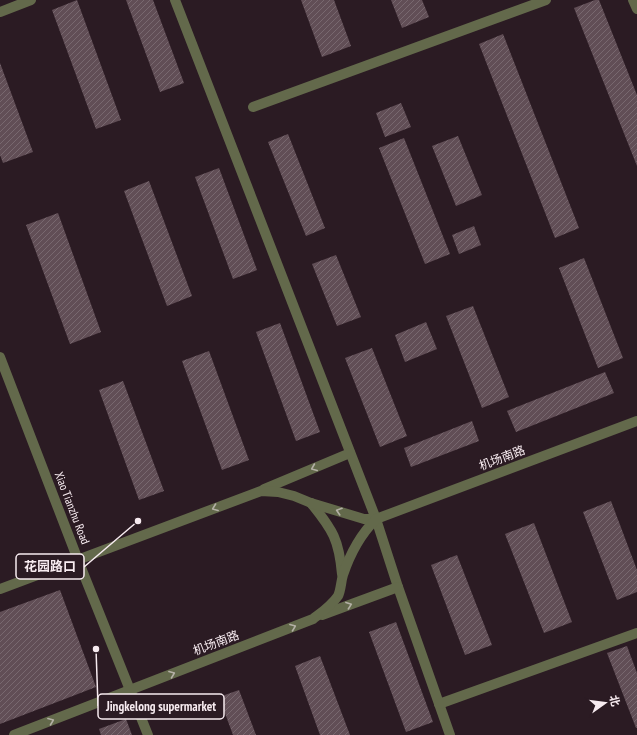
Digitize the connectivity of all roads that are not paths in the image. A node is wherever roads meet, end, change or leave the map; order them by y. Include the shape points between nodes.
1 (31, 0) edge
2 (175, 0) edge
3 (546, 0) edge
4 (633, 0) edge
5 (637, 9) edge
6 (0, 12) edge
7 (253, 107) dead end
8 (0, 357) edge
9 (637, 421) edge
10 (350, 452) junction
11 (261, 491) junction
12 (311, 503) junction
13 (376, 520) junction
14 (78, 560) junction
15 (342, 576) junction
16 (398, 587) junction
17 (0, 589) edge
18 (313, 619) junction
19 (637, 633) edge
20 (130, 691) junction
21 (439, 704) junction
22 (14, 735) edge
23 (148, 735) edge
24 (450, 735) edge

1 - 6 street
2 - 10 street
3 - 7 street
4 - 5 street
8 - 14 street, Xiao Tianzhu Road
9 - 13 street, 机场南路
10 -> 11 street
10 - 13 street
11 - 12 street via 278,492
11 -> 14 street
13 -> 12 street via 364,519
12 - 15 street via 333,532
13 - 15 street, 机场南路 via 354,548
13 - 16 street
14 - 17 street
14 - 20 street, Xiao Tianzhu Road
15 - 18 street, 机场南路 via 339,594
18 -> 16 street
16 - 21 street
20 -> 18 street, 机场南路
19 - 21 street
22 -> 20 street, 机场南路
20 - 23 street, Xiao Tianzhu Road
21 - 24 street

